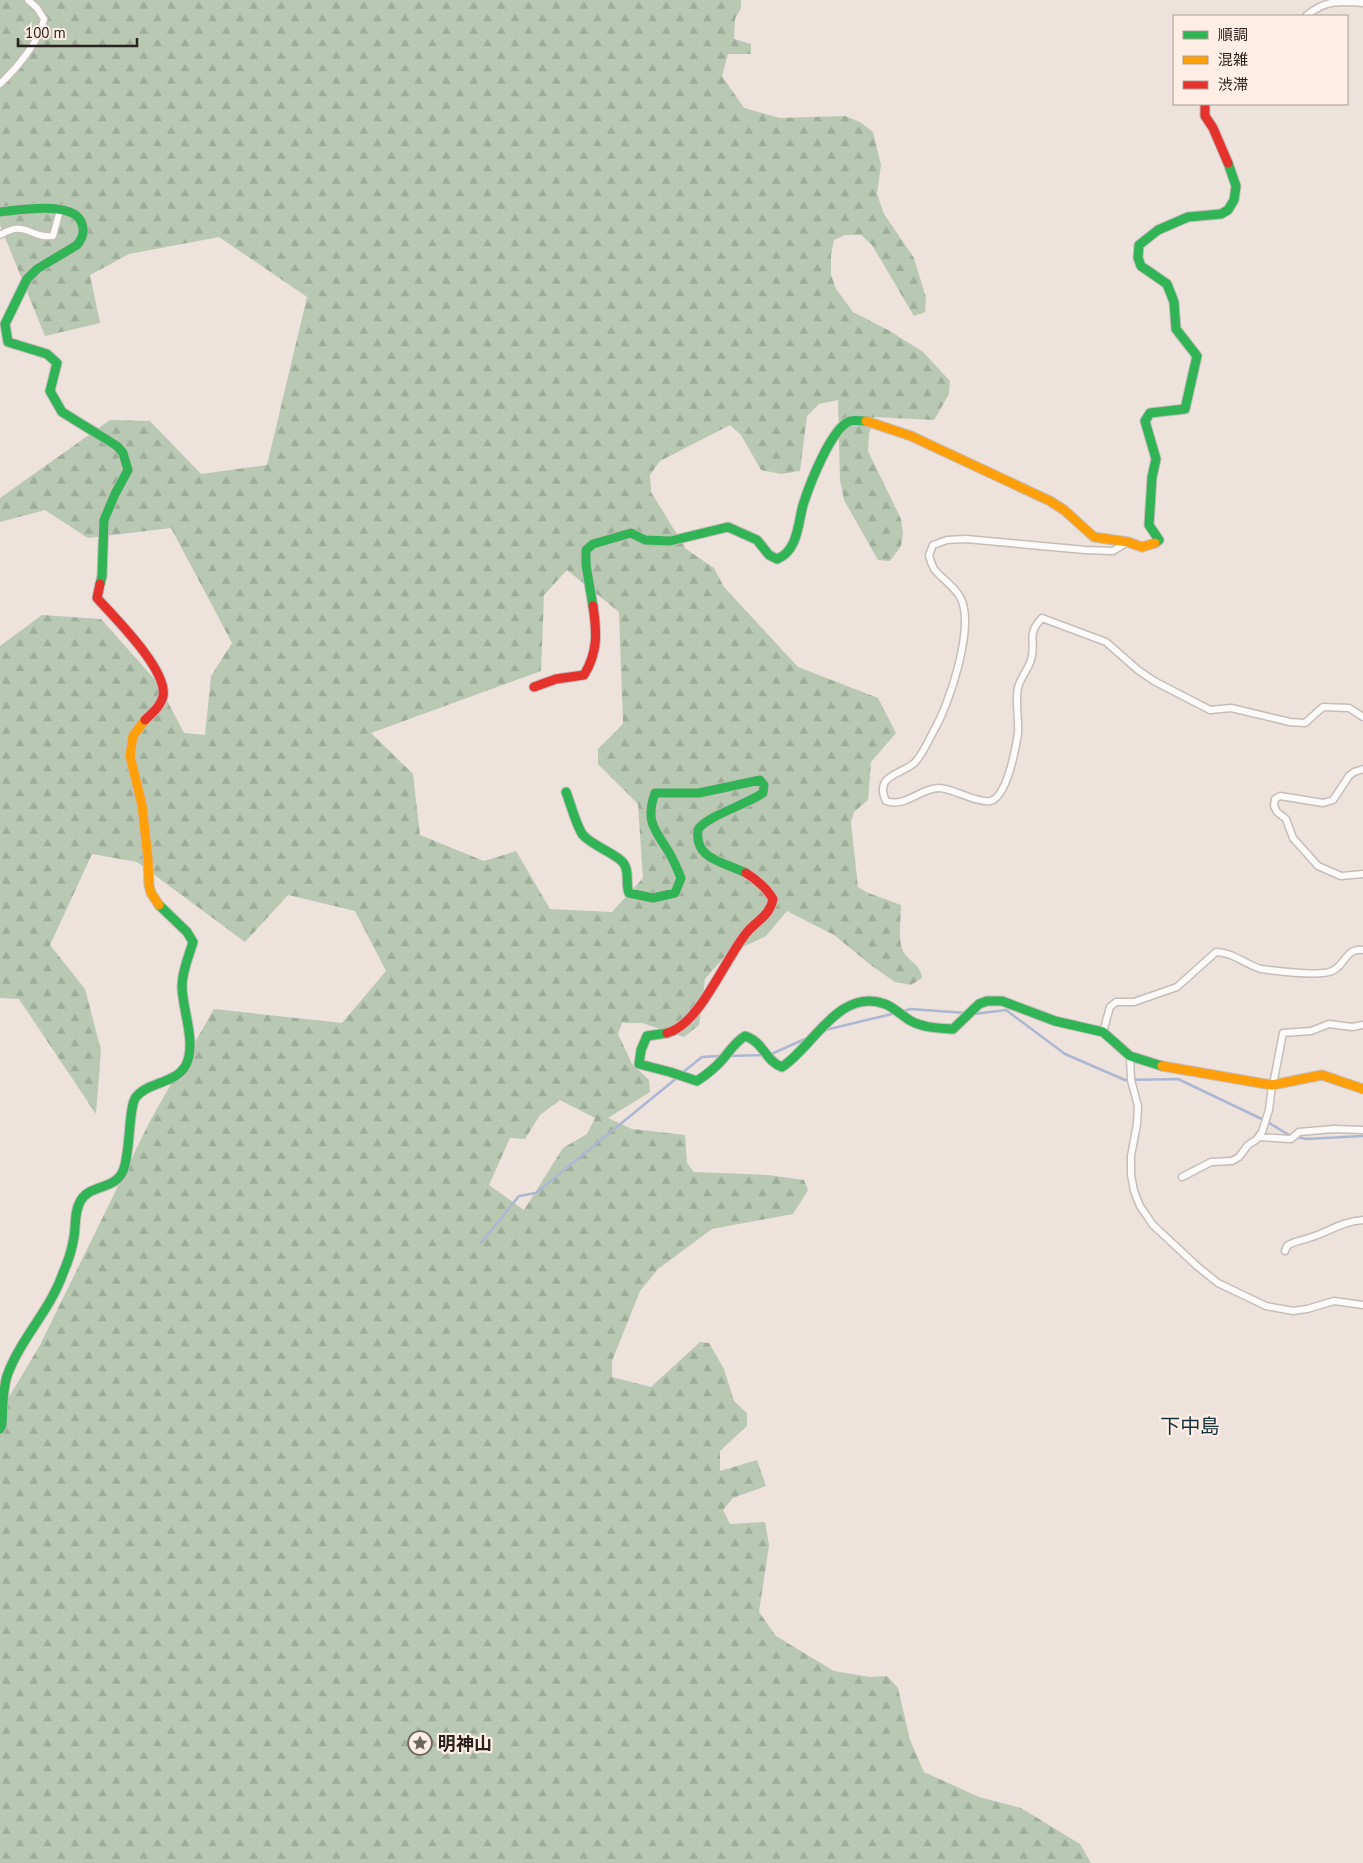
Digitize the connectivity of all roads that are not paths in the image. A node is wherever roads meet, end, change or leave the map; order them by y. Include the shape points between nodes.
1 (28, 0) edge
2 (1363, 3) edge
3 (1307, 15) edge
4 (0, 84) edge
5 (1205, 105) edge
6 (60, 210) junction
7 (0, 212) edge
8 (0, 235) edge
9 (1128, 542) junction
10 (534, 687) dead end
11 (1363, 717) edge
12 (1363, 769) edge
13 (566, 792) dead end
14 (1363, 874) edge
15 (1363, 950) edge
16 (1363, 1025) edge
17 (1102, 1032) junction
18 (1130, 1056) junction
19 (1272, 1085) junction
20 (1363, 1089) edge
21 (1363, 1130) edge
22 (1259, 1137) junction
23 (1182, 1177) dead end
24 (1363, 1220) edge
25 (1285, 1251) dead end
26 (1363, 1305) edge
27 (0, 1429) edge

1 - 4 street via 44,19 42,28 15,70
2 - 3 street via 1328,1
5 - 9 street via 1205,116 1223,150 1236,186 1234,200 1221,214 1188,217 1158,230 1139,245 1141,266 1167,284 1174,302 1176,329 1197,356 1186,410 1150,413 1144,421 1156,460 1149,524 1159,540 1142,547
6 - 7 street via 44,208
6 - 8 street via 53,236 46,237 20,227
6 - 27 street via 72,211 80,219 84,229 81,240 27,279 5,324 8,342 53,356 57,363 50,391 62,412 117,446 123,453 128,470 104,520 102,576 97,598 134,640 164,686 157,709 133,737 130,763 144,818 151,893 193,942 182,984 189,1042 186,1064 179,1074 150,1085 136,1096 125,1165 117,1181 90,1191 78,1204 69,1256 61,1280 45,1312 13,1360 6,1378
9 - 10 street via 1094,537 1050,500 925,442 875,423 851,420 825,452 803,506 790,550 784,556 777,559 769,555 757,540 728,527 670,540 645,540 631,533 593,544 586,550 585,566 597,631 594,658 584,675 556,679
9 - 11 street via 1113,551 966,539 933,545 929,555 933,568 955,590 964,608 960,662 940,720 914,764 884,782 886,801 900,803 941,788 967,797 990,801 996,798 1005,786 1010,769 1018,733 1018,687 1031,659 1032,634 1042,618 1106,642 1154,681 1210,710 1231,708 1304,723 1323,707 1349,708
12 - 14 street via 1349,776 1333,800 1322,803 1280,796 1275,799 1274,806 1286,819 1293,838 1318,866 1341,876
13 - 17 street via 583,835 621,859 625,865 629,893 653,898 675,893 681,878 672,857 651,825 649,814 655,793 699,793 760,780 764,785 763,793 754,799 705,822 698,828 697,838 699,846 710,858 767,887 773,899 771,909 747,932 702,1003 681,1027 670,1033 647,1036 641,1045 639,1064 696,1081 709,1073 745,1036 753,1038 776,1065 782,1067 835,1015 864,1001 885,1004 914,1023 953,1029 980,1004 1002,1000 1055,1021
15 - 17 street via 1350,952 1336,970 1324,974 1261,969 1224,952 1216,952 1177,987 1134,1002 1116,1002 1110,1007
16 - 19 street via 1352,1028 1329,1024 1309,1032 1283,1033
17 - 18 street
18 - 19 street via 1152,1064
18 - 26 street via 1131,1080 1138,1106 1131,1175 1140,1206 1153,1225 1218,1282 1266,1306 1293,1311 1334,1301
19 - 20 street via 1319,1075
19 - 22 street via 1268,1114
21 - 22 street via 1299,1132 1289,1139
22 - 23 street via 1237,1159 1211,1162
24 - 25 street via 1345,1222 1296,1241

